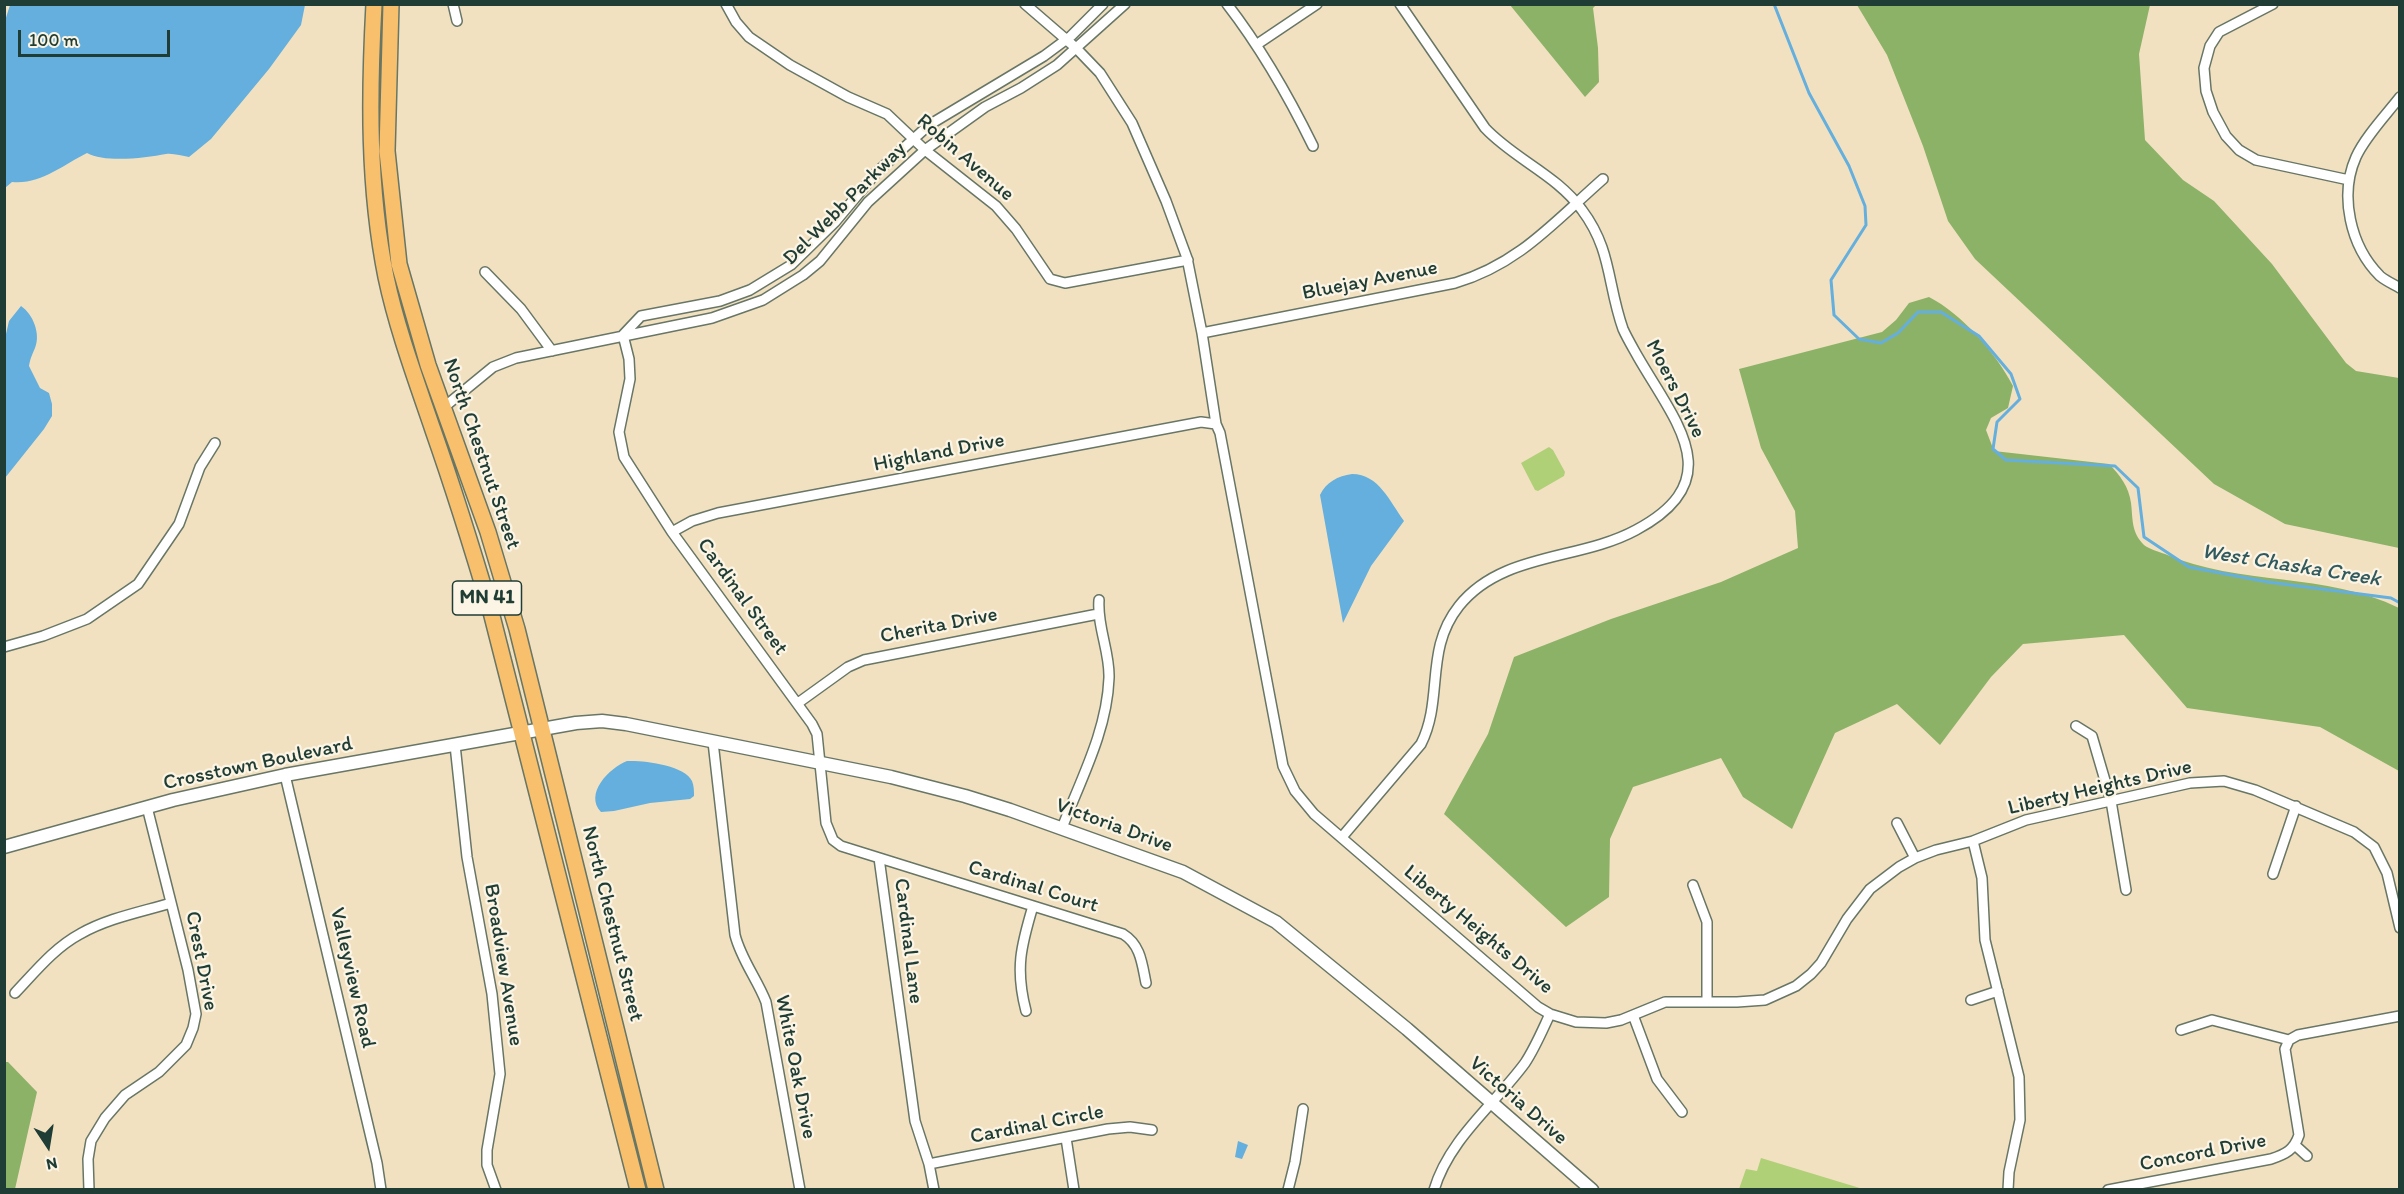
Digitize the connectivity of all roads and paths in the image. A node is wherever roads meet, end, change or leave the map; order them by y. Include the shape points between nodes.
1 (374, 4) edge
2 (391, 4) edge
3 (453, 4) edge
4 (726, 4) edge
5 (1025, 4) edge
6 (1103, 4) edge
7 (1125, 4) edge
8 (1227, 4) edge
9 (1317, 4) edge
10 (1400, 4) edge
11 (2272, 4) edge
12 (457, 21) dead end
13 (1065, 40) junction
14 (1256, 45) junction
15 (1076, 48) junction
16 (2400, 97) edge
17 (914, 138) junction
18 (1313, 146) dead end
19 (925, 150) junction
20 (1603, 179) dead end
21 (2349, 180) junction
22 (1576, 203) junction
23 (1188, 260) junction
24 (485, 272) dead end
25 (2400, 288) edge
26 (1202, 333) junction
27 (623, 336) junction
28 (552, 351) junction
29 (443, 408) junction
30 (1216, 424) junction
31 (215, 443) dead end
32 (672, 532) junction
33 (1099, 600) dead end
34 (1098, 614) junction
35 (4, 647) edge
36 (798, 703) junction
37 (2076, 726) dead end
38 (541, 728) junction
39 (523, 732) junction
40 (713, 742) junction
41 (455, 745) junction
42 (819, 763) junction
43 (285, 775) junction
44 (2111, 801) junction
45 (2296, 806) junction
46 (147, 807) junction
47 (1897, 824) dead end
48 (1062, 828) junction
49 (1342, 837) junction
50 (1972, 841) junction
51 (4, 847) edge
52 (879, 858) junction
53 (1915, 858) junction
54 (2273, 874) dead end
55 (1693, 885) dead end
56 (2126, 890) dead end
57 (171, 903) junction
58 (1033, 906) junction
59 (2400, 928) edge
60 (1146, 983) dead end
61 (1998, 991) junction
62 (15, 993) dead end
63 (1971, 1000) dead end
64 (1707, 1002) junction
65 (1026, 1011) dead end
66 (1550, 1014) junction
67 (1633, 1015) junction
68 (2400, 1016) edge
69 (2181, 1030) dead end
70 (2289, 1040) junction
71 (1491, 1102) junction
72 (1303, 1109) dead end
73 (1682, 1112) dead end
74 (1152, 1130) dead end
75 (1066, 1138) junction
76 (2296, 1146) junction
77 (2307, 1156) dead end
78 (929, 1164) junction
79 (89, 1190) edge
80 (381, 1190) edge
81 (496, 1190) edge
82 (638, 1190) edge
83 (656, 1190) edge
84 (800, 1190) edge
85 (934, 1190) edge
86 (1074, 1190) edge
87 (1288, 1190) edge
88 (1434, 1190) edge
89 (1592, 1190) edge
90 (2008, 1190) edge
91 (2108, 1190) edge

1 - 39 main road, North Chestnut Street / MN 41 via 370,145 387,278 466,527
2 - 29 main road, North Chestnut Street / MN 41 via 387,151 399,264
3 - 12 street
4 - 17 street, Robin Avenue via 749,37 790,65 887,114
5 - 13 street
6 - 13 street, Del Webb Parkway
7 - 15 street, Del Webb Parkway
8 - 14 street
9 - 14 street
10 - 22 street, Moers Drive via 1485,128 1502,146
11 - 21 street via 2219,32 2210,46 2204,68 2213,112 2239,150 2256,160
13 - 15 street
13 - 17 street, Del Webb Parkway
14 - 18 street
15 - 19 street, Del Webb Parkway via 1039,77 985,107
15 - 23 street via 1100,73 1132,123
16 - 21 street via 2357,155
17 - 19 street, Robin Avenue
17 - 27 street, Del Webb Parkway via 876,172 835,222 791,265 750,290 720,301 641,316
19 - 23 street, Robin Avenue via 996,206 1055,281 1065,283
19 - 27 street, Del Webb Parkway via 868,202 820,261 787,286 729,314
20 - 22 street, Bluejay Avenue
21 - 25 street via 2352,226 2358,245 2381,276
22 - 26 street, Bluejay Avenue via 1529,247 1472,278
22 - 49 street, Moers Drive via 1601,239 1624,330 1686,444 1689,465 1684,487 1664,512 1633,532 1503,572 1465,599 1448,623 1438,650 1433,709 1425,735 1415,753
23 - 26 street
24 - 28 street via 521,309
26 - 30 street
27 - 28 street, Del Webb Parkway
27 - 32 street, Cardinal Street via 630,379 619,432 624,457
28 - 29 street, Del Webb Parkway via 493,367
29 - 38 main road, North Chestnut Street / MN 41 via 491,543
30 - 32 street, Highland Drive via 1201,422 718,513
30 - 49 street, Liberty Heights Drive via 1283,766 1305,804
31 - 35 street via 200,467 179,524 138,584 87,619
32 - 36 street, Cardinal Street
33 - 34 street
34 - 36 street, Cherita Drive via 864,660
34 - 48 street via 1109,675 1107,708
36 - 42 street, Cardinal Street via 817,734
37 - 44 street via 2092,736
38 - 39 street, Victoria Drive
38 - 40 street, Victoria Drive via 602,721
38 - 83 main road, North Chestnut Street / MN 41
39 - 41 street, Crosstown Boulevard
39 - 82 main road, North Chestnut Street / MN 41
40 - 42 street, Victoria Drive
40 - 84 street, White Oak Drive via 735,935 766,1002
41 - 43 street, Crosstown Boulevard
41 - 81 street, Broadview Avenue via 467,857 492,994 500,1074 487,1150 487,1165
42 - 48 street, Victoria Drive via 891,777
42 - 52 street, Cardinal Lane via 830,835 842,846
43 - 46 street, Crosstown Boulevard
43 - 80 street, Valleyview Road
44 - 45 street, Liberty Heights Drive via 2190,783 2224,781
44 - 50 street, Liberty Heights Drive via 2026,820
44 - 56 street
45 - 54 street
45 - 59 street, Liberty Heights Drive via 2354,832 2374,847 2387,873
46 - 51 street, Crosstown Boulevard
46 - 57 street, Crest Drive
47 - 53 street
48 - 71 street, Victoria Drive via 1184,872 1276,922
49 - 66 street, Liberty Heights Drive
50 - 53 street, Liberty Heights Drive
50 - 61 street via 1982,878 1985,940
52 - 58 street, Cardinal Court
52 - 78 street, Cardinal Lane via 915,1120
53 - 64 street, Liberty Heights Drive via 1870,889 1821,963 1796,986 1765,1000
55 - 64 street via 1707,922
57 - 62 street via 79,934 52,954
57 - 79 street, Crest Drive via 196,1014 193,1028 186,1045 159,1072 125,1095 105,1118 91,1141
58 - 60 street, Cardinal Court via 1128,937 1138,951
58 - 65 street via 1019,964
61 - 63 street
61 - 90 street via 2019,1085 2020,1120
64 - 67 street, Liberty Heights Drive via 1665,1002
66 - 67 street, Liberty Heights Drive via 1591,1023
66 - 71 street via 1532,1053
67 - 73 street via 1657,1079
68 - 70 street
69 - 70 street via 2212,1020
70 - 76 street, Concord Drive via 2286,1049 2300,1135
71 - 88 street via 1446,1163
71 - 89 street, Victoria Drive
72 - 87 street
74 - 75 street, Cardinal Circle via 1120,1128
75 - 78 street, Cardinal Circle
75 - 86 street
76 - 77 street
76 - 91 street, Concord Drive via 2271,1159
78 - 85 street, Cardinal Lane

